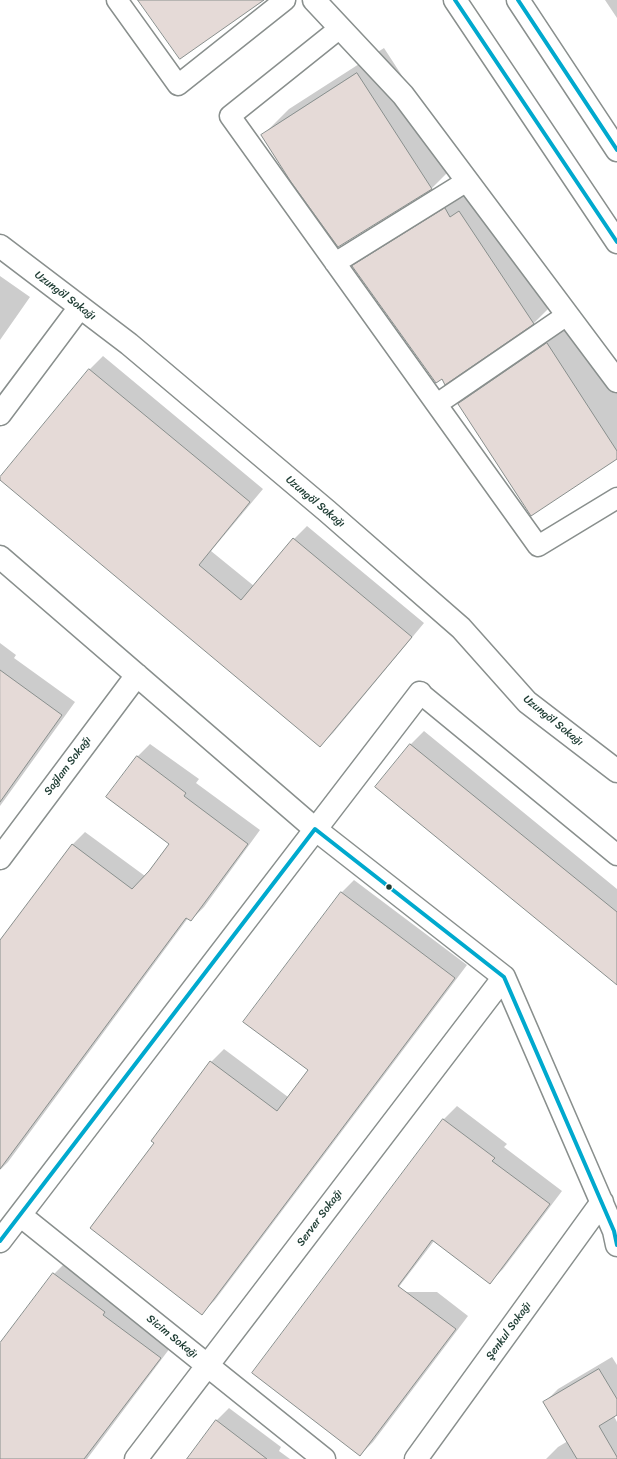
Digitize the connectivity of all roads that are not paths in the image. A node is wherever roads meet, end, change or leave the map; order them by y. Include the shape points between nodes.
1 (117, 0) edge
2 (285, 0) edge
3 (314, 0) edge
4 (455, 0) edge
5 (518, 0) edge
6 (340, 28) junction
7 (617, 150) edge
8 (467, 181) junction
9 (617, 242) edge
10 (0, 246) edge
11 (335, 264) junction
12 (80, 307) junction
13 (567, 315) junction
14 (617, 381) edge
15 (436, 404) junction
16 (0, 414) edge
17 (617, 498) edge
18 (0, 557) edge
19 (137, 675) junction
20 (420, 693) joint
21 (617, 771) edge
22 (315, 829) junction
23 (617, 855) edge
24 (0, 858) edge
25 (504, 977) junction
26 (602, 1202) junction
27 (20, 1216) junction
28 (616, 1234) edge
29 (0, 1241) edge
30 (207, 1365) junction
31 (136, 1459) edge
32 (324, 1459) edge
33 (416, 1459) edge

1 - 2 lane via 178,85
3 - 6 street
4 - 9 street
5 - 7 street
6 - 8 street via 403,95
6 - 11 lane via 230,116
8 - 11 lane
8 - 13 street
10 - 12 street, Uzungöl Sokağı
11 - 15 lane
12 - 16 street
12 - 21 street, Uzungöl Sokağı via 129,344 339,521 462,628 527,702
13 - 14 street
13 - 15 lane
15 - 17 lane via 538,546
18 - 19 street
19 - 22 street
19 - 24 street, Sağlam Sokağı
20 - 22 street
20 - 23 lane
22 - 25 street
22 - 27 street
25 - 26 street
25 - 30 street, Server Sokağı
26 - 28 street
26 - 33 street, Şenkul Sokağı
27 - 29 street
27 - 30 street, Sicim Sokağı
30 - 31 street, Server Sokağı
30 - 32 street, Sicim Sokağı

